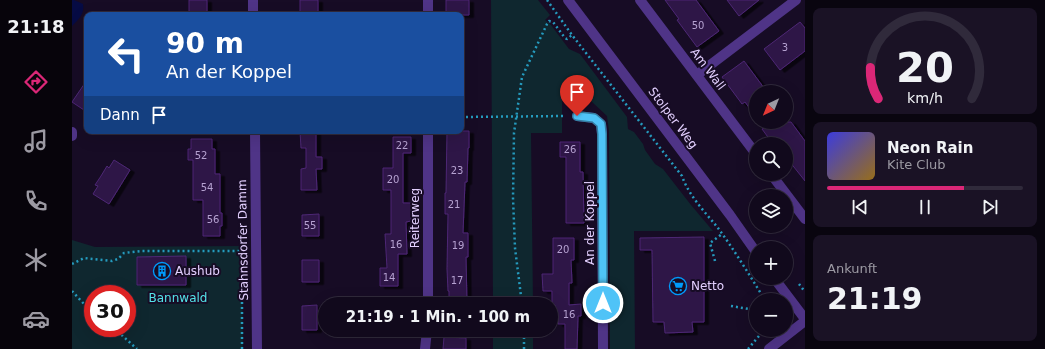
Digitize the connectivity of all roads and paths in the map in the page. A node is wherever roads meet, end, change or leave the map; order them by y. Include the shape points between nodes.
1 (253, 0) edge
2 (428, 0) edge
3 (547, 0) edge
4 (568, 0) edge
5 (640, 0) edge
6 (796, 0) edge
7 (254, 12) edge
8 (428, 12) edge
9 (572, 35) junction
10 (697, 75) junction
11 (577, 116) joint
12 (464, 117) edge
13 (517, 117) junction
14 (72, 132) edge
15 (255, 134) edge
16 (428, 134) edge
17 (72, 136) edge
18 (749, 145) edge
19 (776, 181) edge
20 (805, 219) edge
21 (722, 234) junction
22 (749, 242) edge
23 (256, 250) junction
24 (244, 251) dead end
25 (714, 261) dead end
26 (72, 264) edge
27 (798, 284) dead end
28 (779, 285) edge
29 (72, 291) edge
30 (805, 292) edge
31 (761, 293) edge
32 (428, 297) edge
33 (521, 297) edge
34 (84, 304) edge
35 (731, 306) dead end
36 (749, 309) edge
37 (805, 320) edge
38 (124, 337) edge
39 (427, 337) edge
40 (524, 337) edge
41 (758, 337) edge
42 (137, 349) edge
43 (242, 349) edge
44 (257, 349) edge
45 (425, 349) edge
46 (524, 349) edge
47 (603, 349) edge
48 (748, 349) edge
49 (769, 349) edge

1 - 7 street
2 - 8 street
3 - 9 path
4 - 22 street, Stolper Weg
5 - 10 street, Am Wall
6 - 10 street
9 - 13 path via 565,38 553,22 549,21 522,77
9 - 21 path via 682,176 685,185
10 - 18 street, Am Wall
11 - 13 path
11 - 47 street, An der Koppel via 594,118 601,124
12 - 13 path
13 - 33 path via 514,133 514,248
14 - 17 street
15 - 23 street, Stahnsdorfer Damm
16 - 32 street, Reiterweg
19 - 20 street
21 - 25 path via 710,244
21 - 31 path
23 - 43 path via 242,257
23 - 44 street, Stahnsdorfer Damm
24 - 26 path via 142,251 124,253 112,262 84,258
27 - 30 path
28 - 37 street
29 - 34 path
35 - 36 path
37 - 49 street
38 - 42 path
39 - 45 street
40 - 46 path
41 - 48 path

